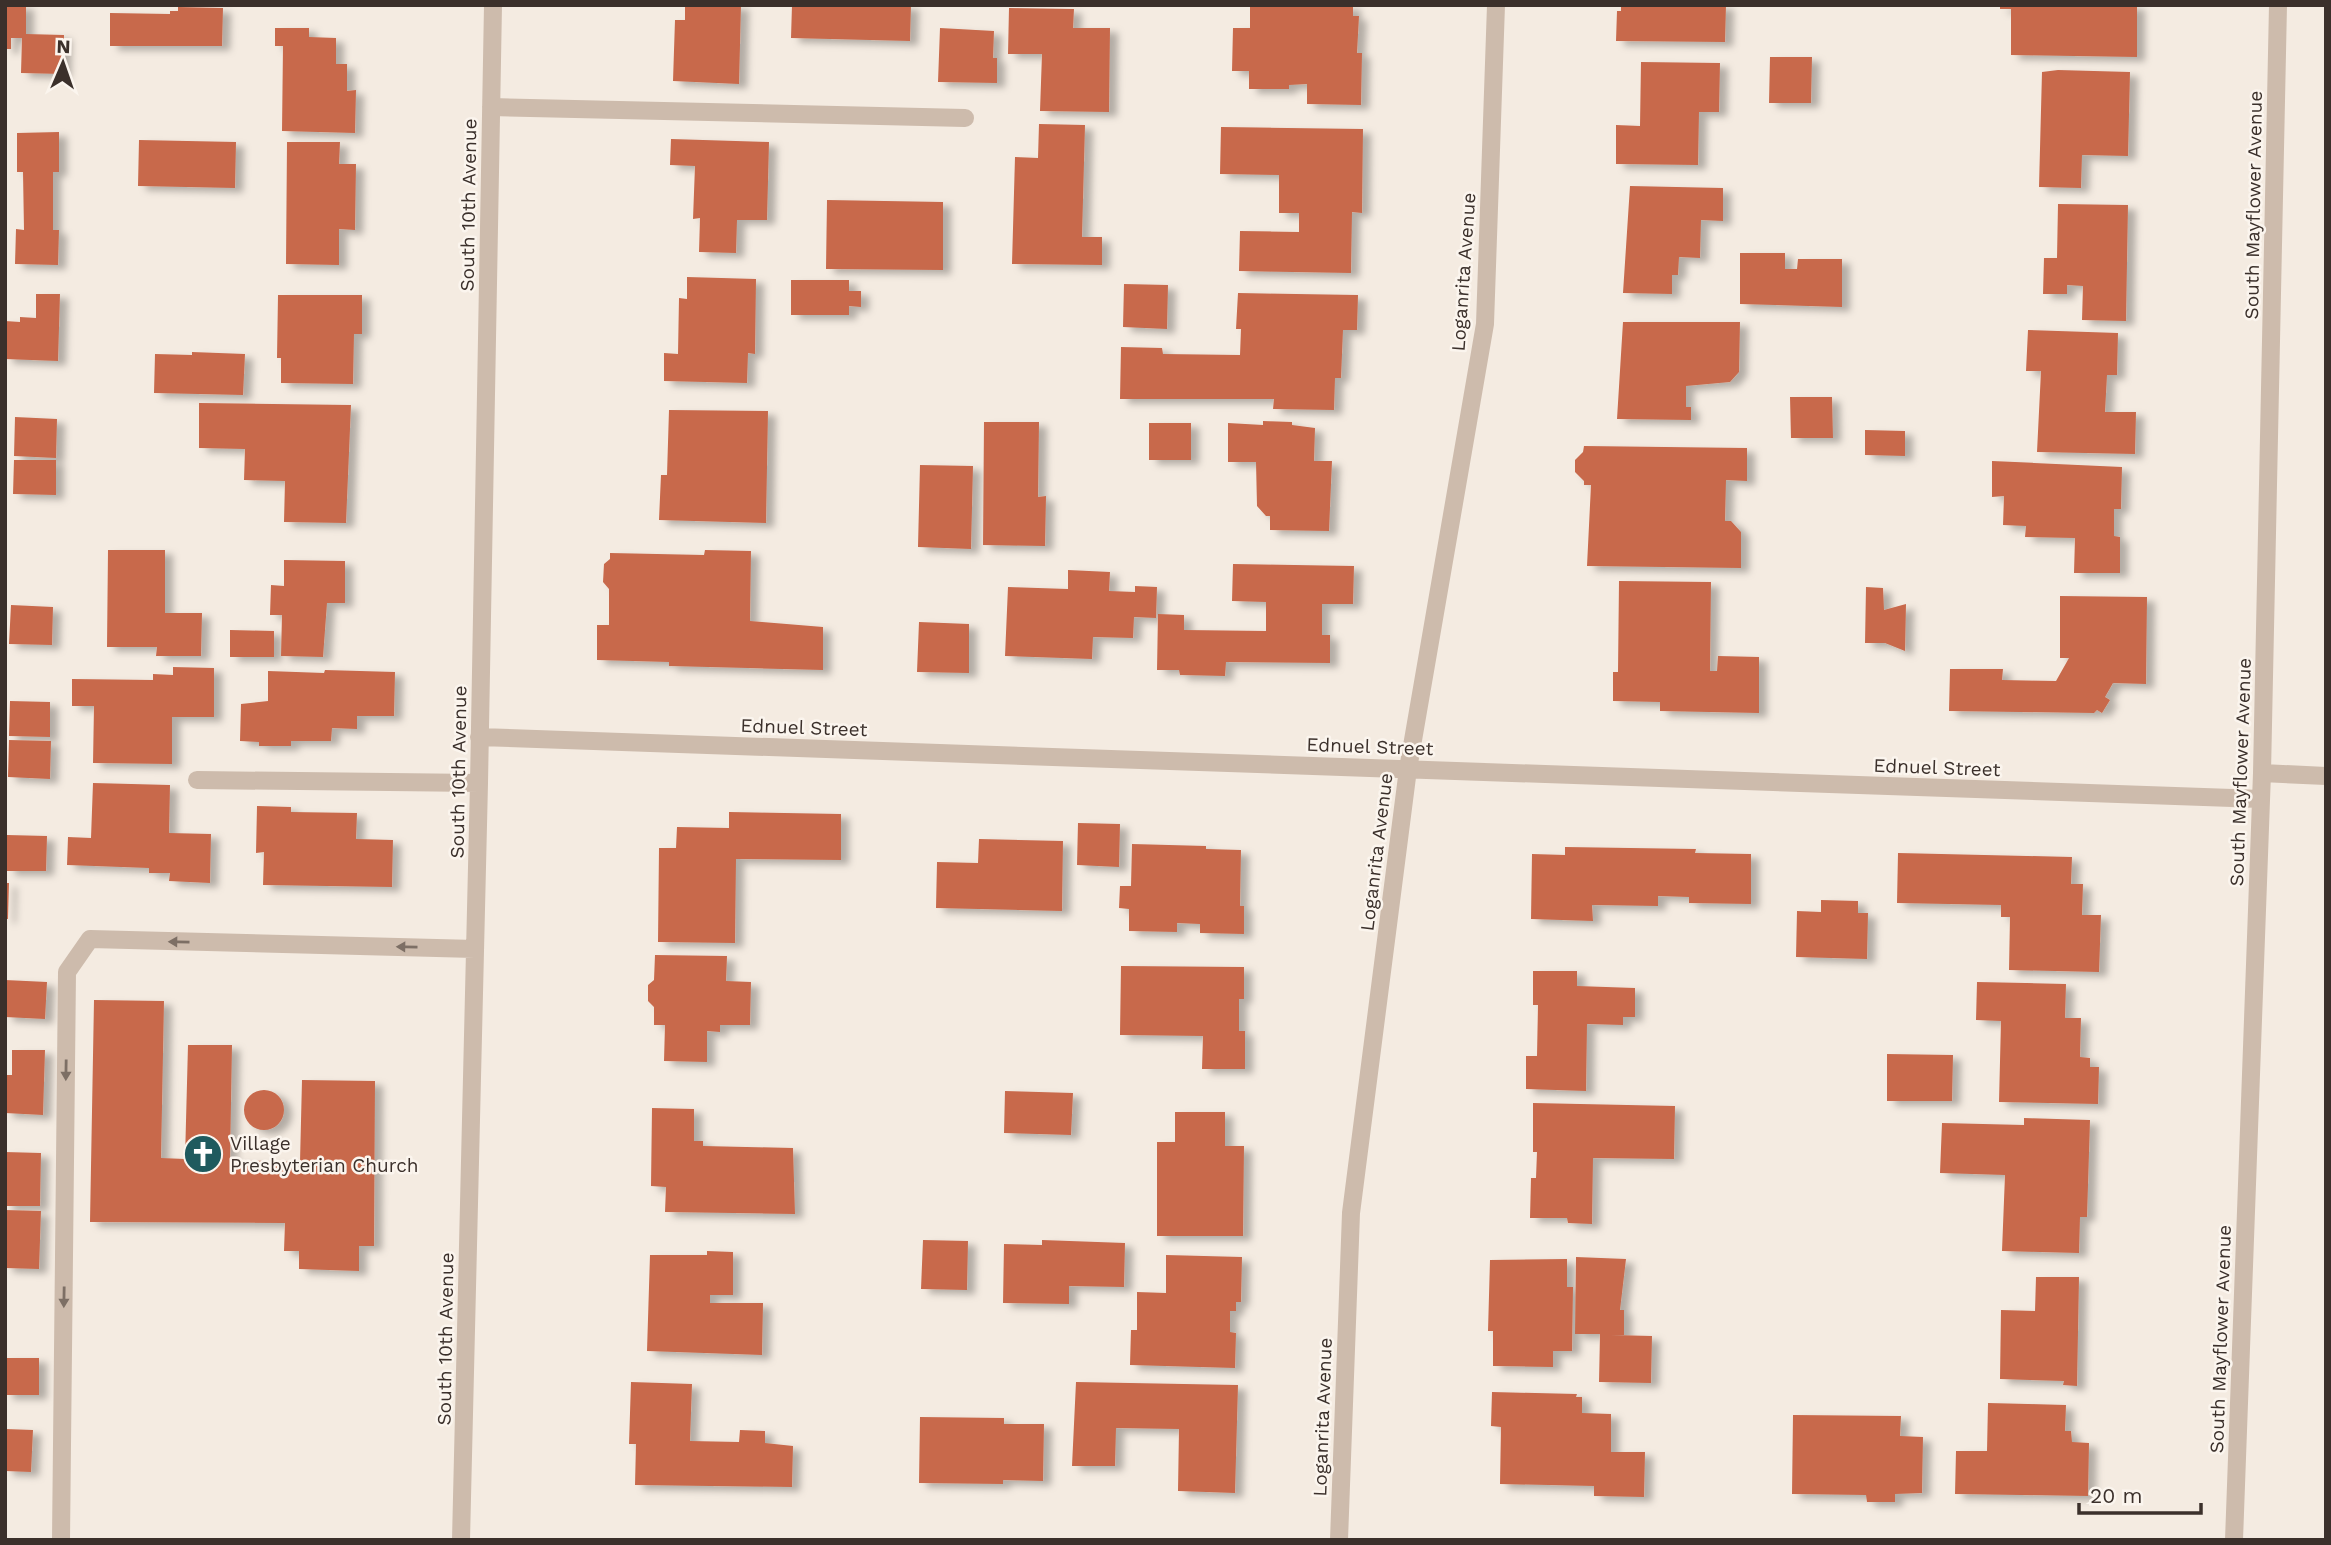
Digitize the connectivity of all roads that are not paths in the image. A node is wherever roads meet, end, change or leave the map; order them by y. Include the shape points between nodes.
1 (493, 5) edge
2 (1496, 5) edge
3 (2278, 5) edge
4 (491, 107) junction
5 (965, 118) dead end
6 (479, 737) junction
7 (1408, 769) junction
8 (2262, 773) junction
9 (2326, 776) edge
10 (197, 780) dead end
11 (479, 783) junction
12 (2261, 799) junction
13 (475, 949) junction
14 (61, 1540) edge
15 (461, 1540) edge
16 (1339, 1540) edge
17 (2234, 1540) edge

1 - 4 street, South 10th Avenue
2 - 7 street, Loganrita Avenue via 1485,324
3 - 8 street, South Mayflower Avenue
4 - 5 street
4 - 6 street, South 10th Avenue
6 - 7 street, Ednuel Street
6 - 11 street, South 10th Avenue
7 - 12 street, Ednuel Street
7 - 16 street, Loganrita Avenue via 1351,1213
8 - 9 street
8 - 12 street, South Mayflower Avenue
10 - 11 street
11 - 13 street, South 10th Avenue
12 - 17 street, South Mayflower Avenue
13 -> 14 street via 90,939 67,972
13 - 15 street, South 10th Avenue

